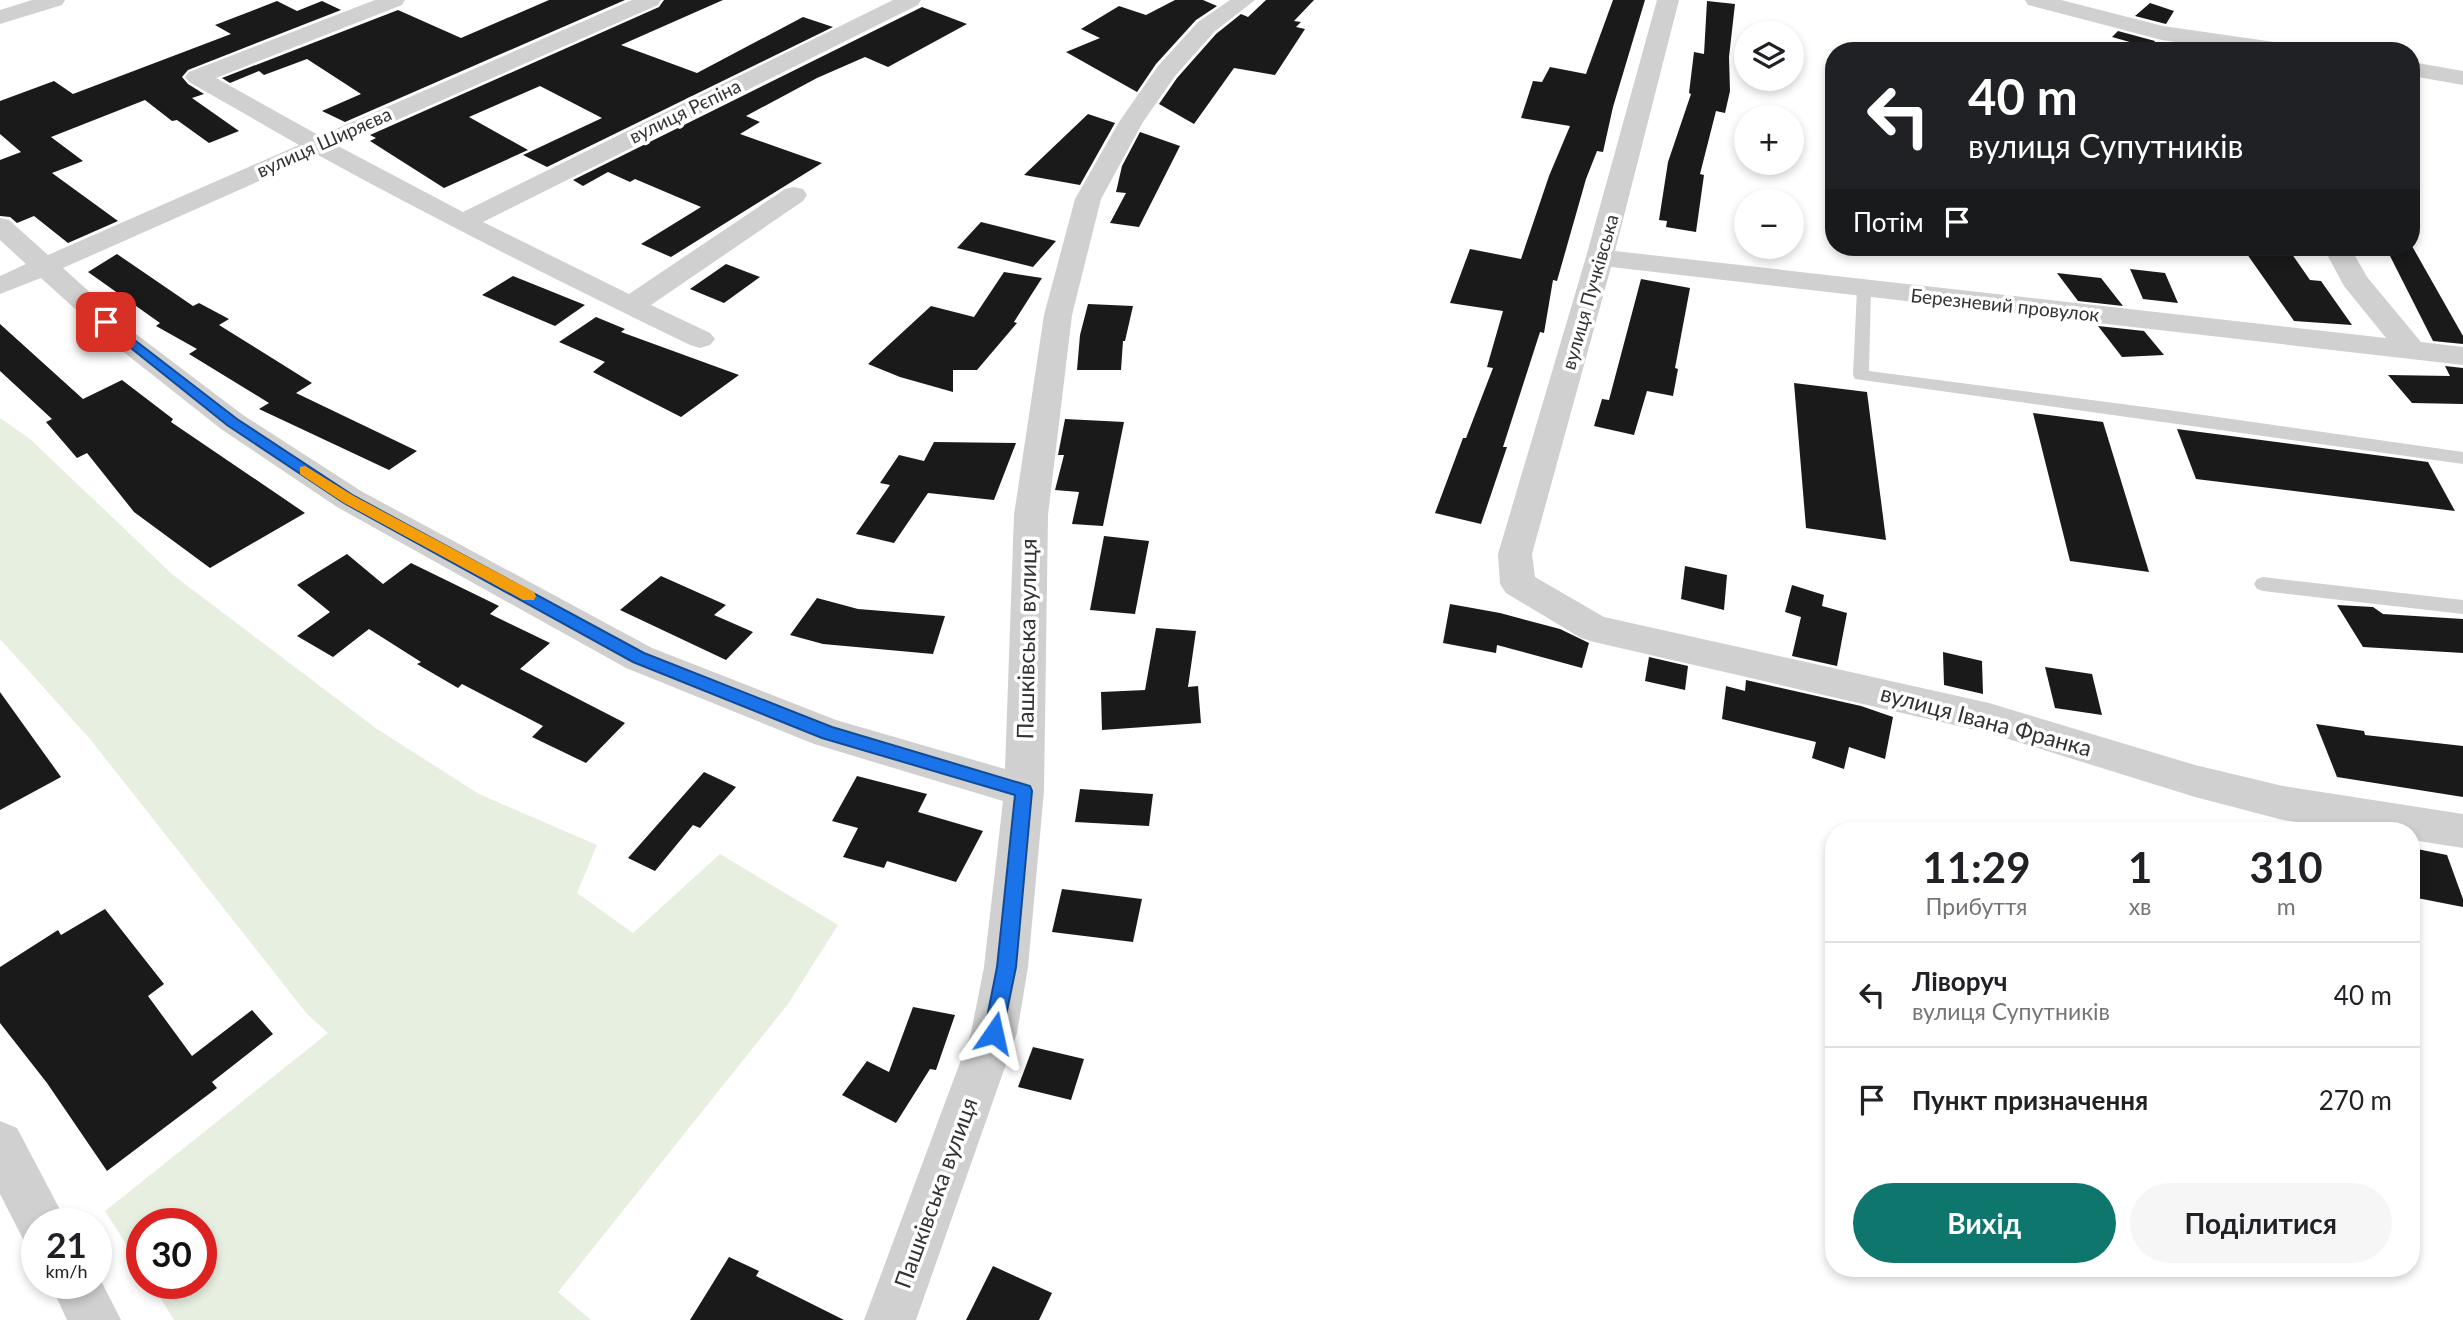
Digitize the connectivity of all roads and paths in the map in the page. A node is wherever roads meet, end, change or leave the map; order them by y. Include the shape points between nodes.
1 (54, 0) edge
2 (394, 0) edge
3 (650, 0) edge
4 (911, 0) edge
5 (1244, 0) edge
6 (1668, 0) edge
7 (2036, 0) edge
8 (0, 18) edge
9 (2168, 42) edge
10 (2420, 70) edge
11 (2463, 78) edge
12 (315, 146) junction
13 (794, 195) dead end
14 (461, 223) junction
15 (0, 226) edge
16 (2342, 256) edge
17 (1600, 257) junction
18 (44, 265) junction
19 (0, 286) edge
20 (1864, 289) junction
21 (630, 306) junction
22 (700, 339) dead end
23 (2410, 349) junction
24 (2463, 356) edge
25 (2463, 458) edge
26 (1518, 584) joint
27 (2263, 584) dead end
28 (2463, 607) edge
29 (1024, 791) junction
30 (2405, 822) edge
31 (2420, 824) edge
32 (2463, 831) edge
33 (0, 1145) edge
34 (35, 1208) edge
35 (84, 1299) edge
36 (95, 1320) edge
37 (890, 1320) edge

1 - 8 street
2 - 12 street via 197,77
3 - 12 street, вулиця Ширяєва
4 - 14 street, вулиця Рєпіна
5 - 29 street, Пашківська вулиця via 1206,27 1166,71 1088,199 1058,315 1031,516
6 - 17 street, вулиця Пучківська
7 - 9 street
10 - 11 street
12 - 14 street
12 - 18 street, вулиця Ширяєва
13 - 21 street
14 - 21 street
15 - 18 street
16 - 23 street via 2354,280
17 - 20 street, Березневий провулок
17 - 26 street, вулиця Пучківська via 1515,554
18 - 19 street, вулиця Ширяєва
18 - 29 street via 126,340 232,422 349,499 639,657 828,733
20 - 23 street, Березневий провулок
20 - 25 lane via 1861,375
21 - 22 street
23 - 24 street, Березневий провулок
26 - 30 street, вулиця Івана Франка via 1594,628 1989,718 2283,803
27 - 28 lane
29 - 37 street, Пашківська вулиця via 1006,967 994,1033
31 - 32 street, вулиця Івана Франка
33 - 34 street
35 - 36 street

